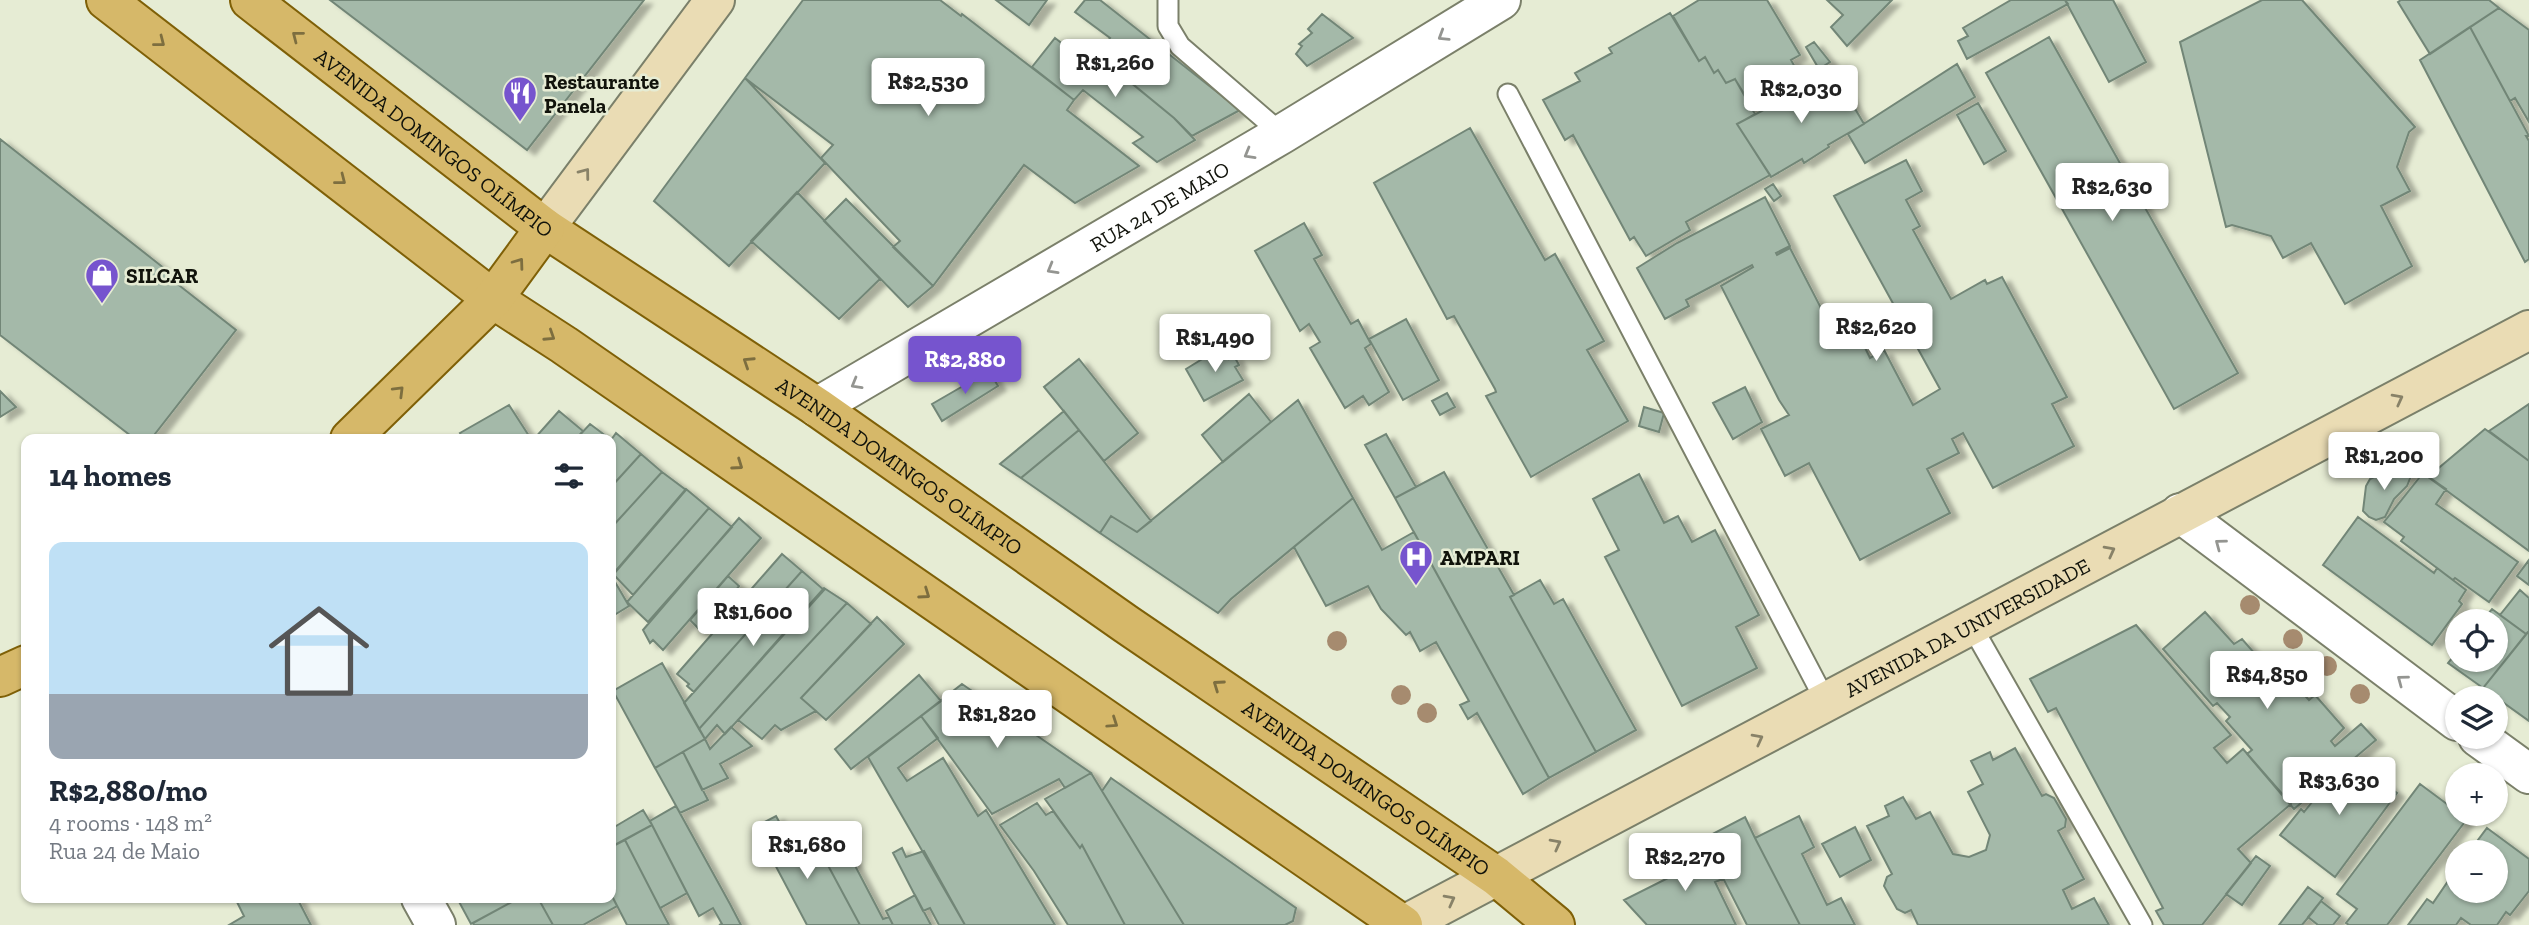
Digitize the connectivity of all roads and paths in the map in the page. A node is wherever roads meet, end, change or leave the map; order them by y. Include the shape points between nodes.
1 (106, 0) edge
2 (250, 0) edge
3 (715, 0) edge
4 (1168, 0) edge
5 (1501, 0) edge
6 (1508, 94) dead end
7 (1282, 134) junction
8 (545, 228) junction
9 (493, 299) junction
10 (2529, 330) edge
11 (817, 407) junction
12 (355, 434) edge
13 (2180, 513) junction
14 (1970, 625) junction
15 (21, 667) edge
16 (0, 677) edge
17 (1826, 702) junction
18 (2445, 712) edge
19 (2495, 749) edge
20 (2529, 775) edge
21 (1496, 876) junction
22 (424, 903) edge
23 (436, 925) edge
24 (1403, 925) edge
25 (1555, 925) edge
26 (2142, 925) edge

1 -> 9 main road
8 -> 2 main road, AVENIDA DOMINGOS OLÍMPIO
8 -> 3 main road
4 - 7 lane via 1168,26 1180,46
5 -> 7 street, RUA 24 DE MAIO
6 - 17 lane
7 -> 11 street, RUA 24 DE MAIO
9 -> 8 main road
11 -> 8 main road, AVENIDA DOMINGOS OLÍMPIO
12 -> 9 main road
9 -> 24 main road
13 -> 10 main road, AVENIDA DA UNIVERSIDADE
21 -> 11 main road, AVENIDA DOMINGOS OLÍMPIO
14 -> 13 main road, AVENIDA DA UNIVERSIDADE
18 -> 13 street
14 - 17 main road, AVENIDA DA UNIVERSIDADE
14 - 26 lane
15 - 16 main road
21 -> 17 main road, AVENIDA DA UNIVERSIDADE
19 - 20 street
24 -> 21 main road, AVENIDA DA UNIVERSIDADE
21 - 25 main road, AVENIDA DOMINGOS OLÍMPIO
22 - 23 street

